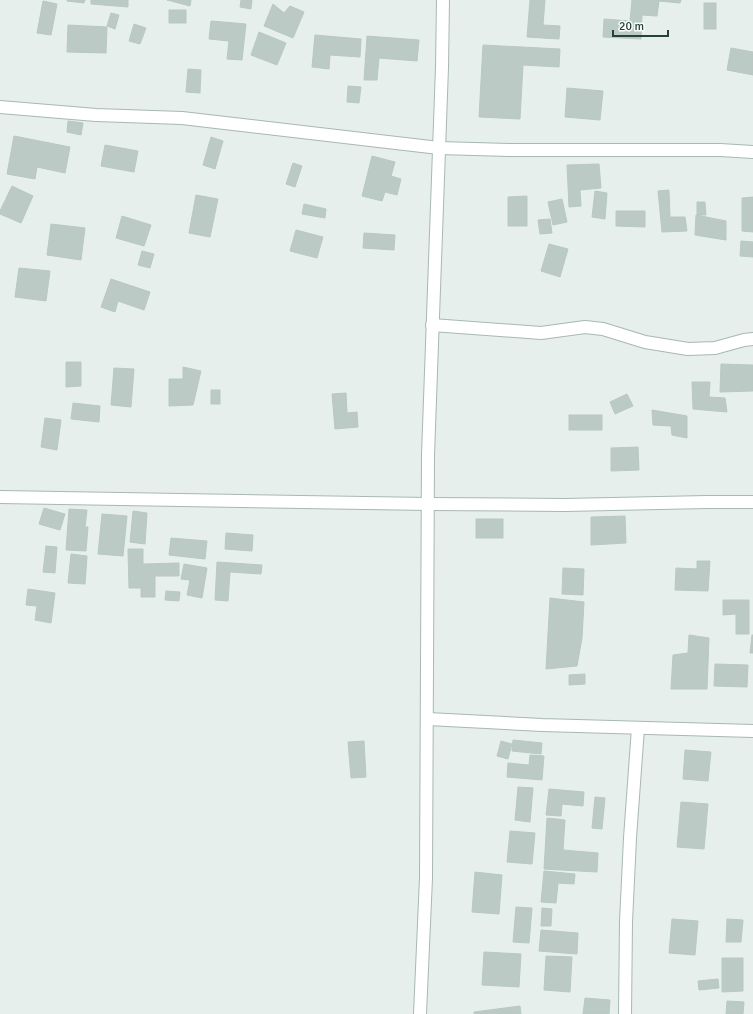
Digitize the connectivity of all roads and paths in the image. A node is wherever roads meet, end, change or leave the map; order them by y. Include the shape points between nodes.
1 (443, 0) edge
2 (0, 107) edge
3 (438, 148) junction
4 (753, 152) edge
5 (432, 325) junction
6 (753, 339) edge
7 (0, 497) edge
8 (753, 502) edge
9 (428, 504) junction
10 (428, 718) junction
11 (638, 728) junction
12 (753, 731) edge
13 (420, 1014) edge
14 (626, 1014) edge

1 - 3 street
2 - 3 street via 96,115 182,118
3 - 4 street
3 - 5 street
5 - 6 street via 541,333 585,327 603,329 645,342 688,349 715,348
5 - 9 street
7 - 9 street
8 - 9 street
9 - 10 street
10 - 11 street
10 - 13 street via 426,878
11 - 12 street
11 - 14 street via 626,922

